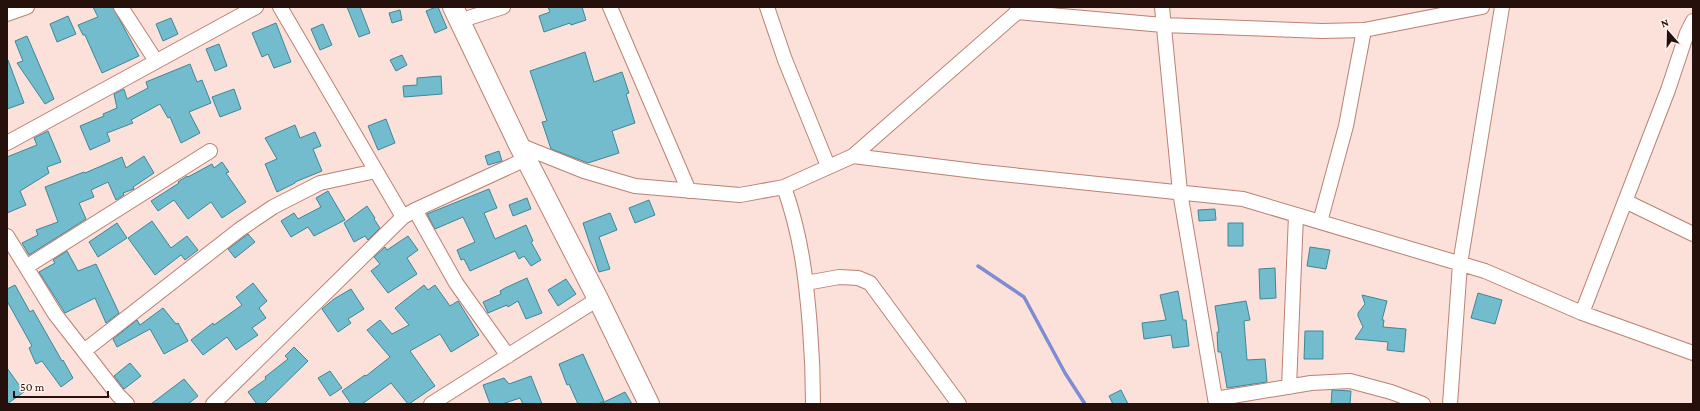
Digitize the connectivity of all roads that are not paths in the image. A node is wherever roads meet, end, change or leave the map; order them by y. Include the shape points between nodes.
1 (27, 7) edge
2 (121, 7) edge
3 (256, 7) edge
4 (280, 7) edge
5 (503, 7) edge
6 (610, 7) edge
7 (767, 7) edge
8 (1162, 7) edge
9 (1482, 7) edge
10 (1502, 7) edge
11 (1019, 10) edge
12 (7, 14) edge
13 (456, 14) edge
14 (1693, 21) edge
15 (1163, 25) junction
16 (1364, 30) junction
17 (156, 61) junction
18 (7, 143) edge
19 (210, 151) dead end
20 (523, 152) junction
21 (853, 156) junction
22 (828, 166) junction
23 (376, 170) junction
24 (784, 187) junction
25 (689, 191) junction
26 (1180, 192) junction
27 (1625, 202) junction
28 (415, 210) junction
29 (1296, 215) junction
30 (403, 217) junction
31 (1320, 222) junction
32 (1693, 234) edge
33 (7, 236) edge
34 (1460, 264) junction
35 (26, 266) junction
36 (806, 283) junction
37 (598, 299) junction
38 (1582, 313) junction
39 (84, 351) junction
40 (1693, 353) edge
41 (508, 356) junction
42 (1289, 387) junction
43 (1216, 401) edge
44 (127, 404) edge
45 (213, 404) edge
46 (431, 404) edge
47 (649, 404) edge
48 (813, 404) edge
49 (959, 404) edge
50 (1424, 404) edge
51 (1450, 404) edge

1 - 12 street
2 - 17 street
3 - 17 street
4 - 23 street
5 - 13 street
6 - 25 street
7 - 22 street via 785,60
8 - 15 street
9 - 16 street
10 - 34 street
11 - 15 street
11 - 21 street
13 - 20 street
14 - 27 street
15 - 16 street via 1322,32
15 - 26 street
16 - 31 street via 1346,126
17 - 18 street
19 - 35 street
20 - 25 street via 635,186
20 - 28 street
20 - 37 street
21 - 22 street
21 - 26 street
22 - 24 street
23 - 30 street
23 - 39 street via 320,183 273,206 238,230
24 - 25 street via 740,195
24 - 36 street via 795,218
26 - 29 street via 1243,199
26 - 43 street
27 - 32 street
27 - 38 street
28 - 30 street
28 - 41 street via 456,283
29 - 31 street
29 - 42 street
30 - 45 street
31 - 34 street
33 - 35 street
34 - 38 street via 1485,271
34 - 51 street
35 - 39 street via 55,314
36 - 48 street
36 - 49 street via 839,277 858,278 870,283
37 - 41 street
37 - 47 street
38 - 40 street
39 - 44 street
41 - 46 street
42 - 43 street
42 - 50 street via 1350,381

